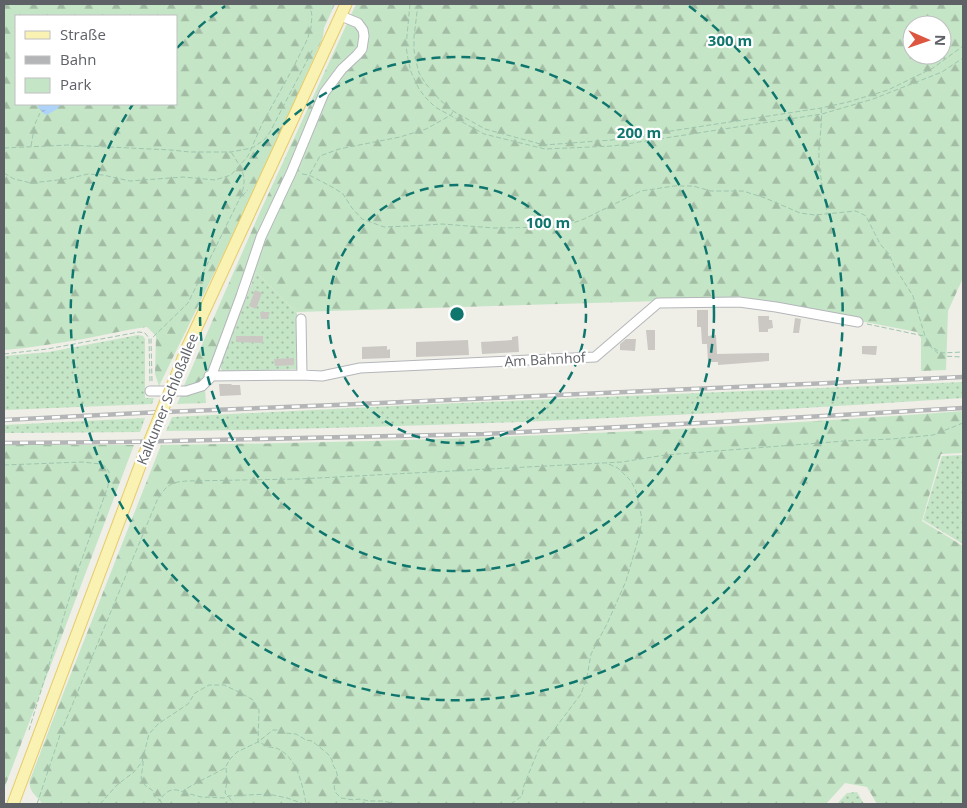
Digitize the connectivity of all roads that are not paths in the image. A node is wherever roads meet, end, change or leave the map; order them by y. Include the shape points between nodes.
1 (346, 4) edge
2 (341, 16) junction
3 (301, 319) dead end
4 (858, 322) road end
5 (302, 375) junction
6 (210, 377) junction
7 (151, 390) road end
8 (13, 804) edge

1 - 2 main road, Kalkumer Schloßallee
2 - 6 street via 358,23 363,30 362,49 342,68 324,93 292,173 261,237
2 - 8 main road, Kalkumer Schloßallee, bridge via 187,348
3 - 5 street
4 - 5 street, Am Bahnhof via 739,302 658,303 595,357 360,368 322,376
5 - 6 street, Am Bahnhof
6 - 7 street via 202,386 186,391

